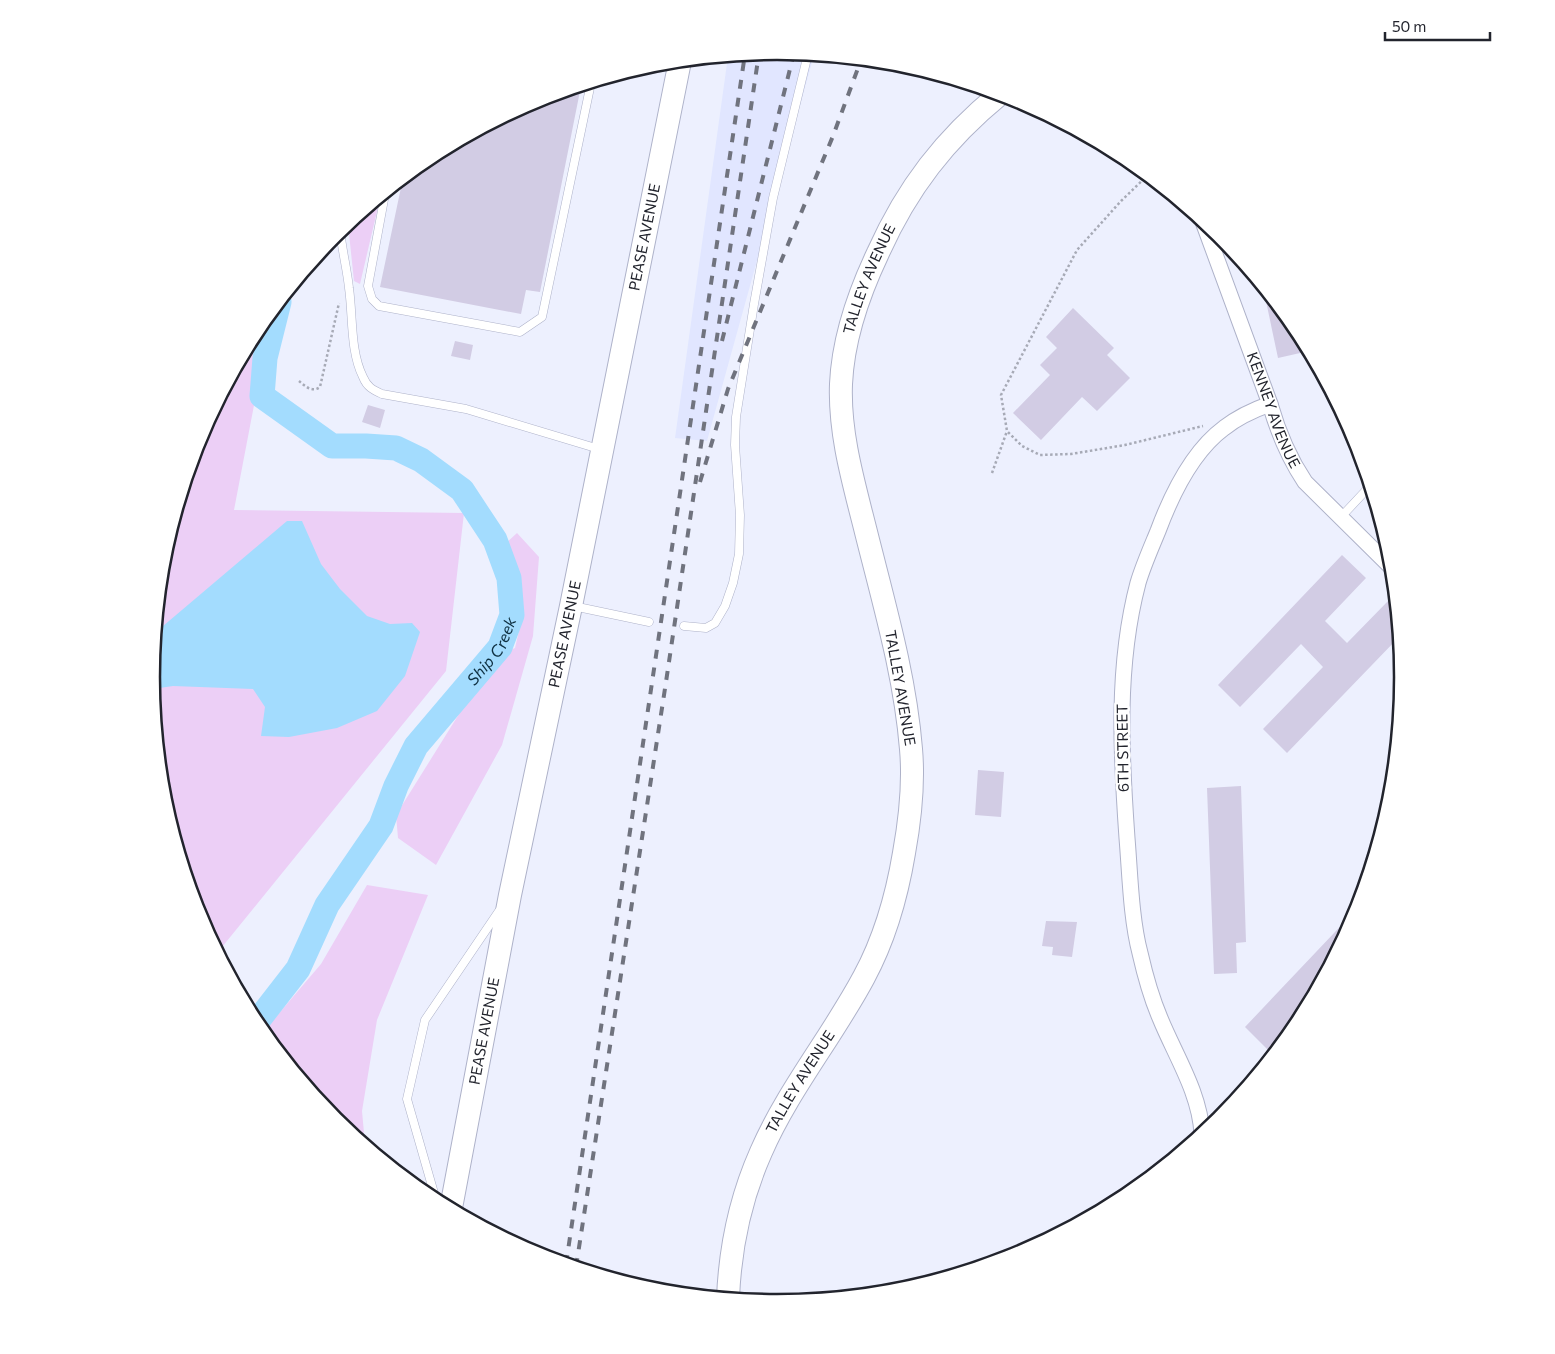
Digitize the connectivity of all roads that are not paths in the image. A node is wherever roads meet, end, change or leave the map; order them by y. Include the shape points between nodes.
1 (806, 61) edge
2 (679, 68) edge
3 (590, 90) edge
4 (993, 99) edge
5 (383, 203) edge
6 (1208, 235) edge
7 (342, 240) edge
8 (1270, 404) junction
9 (601, 449) junction
10 (1365, 491) edge
11 (1340, 518) junction
12 (1383, 560) edge
13 (571, 606) junction
14 (649, 622) dead end
15 (684, 626) dead end
16 (510, 895) junction
17 (1201, 1125) edge
18 (433, 1188) edge
19 (452, 1201) edge
20 (729, 1292) edge

1 - 15 lane via 773,198 736,417 740,516 739,554 733,584 715,623 706,628
2 - 9 street, PEASE AVENUE
3 - 5 lane via 542,317 520,332 379,306 372,299 368,286
4 - 20 street, TALLEY AVENUE via 942,149 893,221 854,314 843,360 842,411 849,463 897,658 912,753 904,854 882,936 868,968 776,1120 760,1153 735,1236
6 - 8 street, KENNEY AVENUE
7 - 9 lane via 357,360 369,388 382,394 466,409
8 - 11 street, KENNEY AVENUE via 1295,466 1305,482
8 - 17 street, 6TH STREET via 1248,412 1224,427 1210,440 1177,487 1139,581 1123,681 1124,798 1139,950 1159,1016 1186,1076
9 - 13 street, PEASE AVENUE
10 - 11 lane
11 - 12 street, KENNEY AVENUE
13 - 14 lane
13 - 16 street, PEASE AVENUE
16 - 18 lane via 425,1020 407,1099
16 - 19 street, PEASE AVENUE

